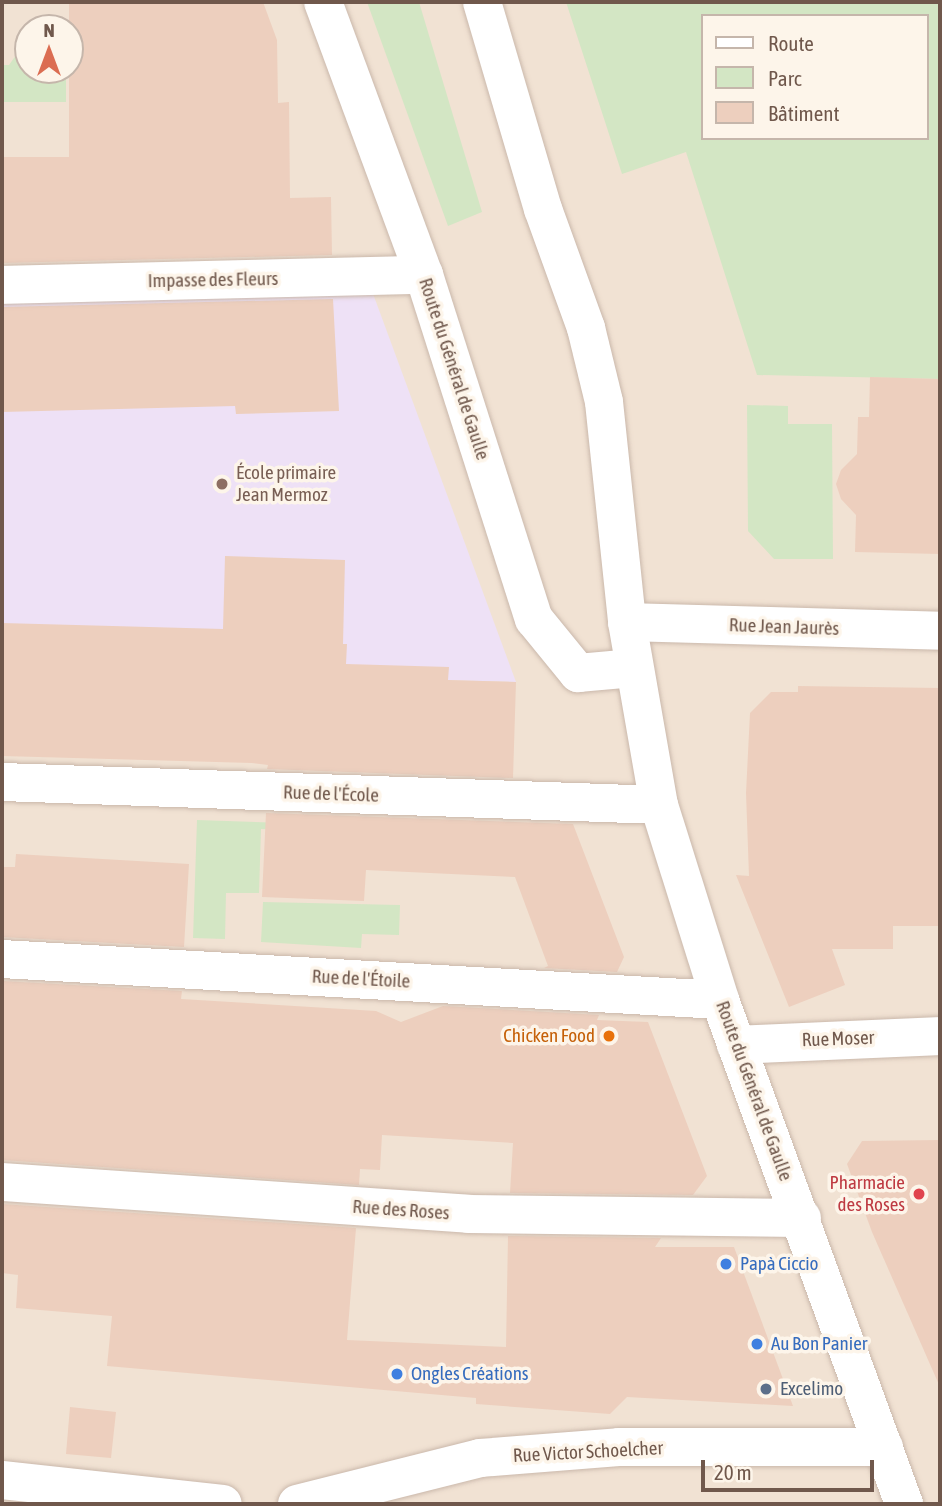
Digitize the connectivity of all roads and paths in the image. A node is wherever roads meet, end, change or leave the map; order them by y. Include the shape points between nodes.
1 (323, 2) edge
2 (482, 2) edge
3 (424, 275) junction
4 (2, 285) edge
5 (627, 622) junction
6 (940, 631) edge
7 (634, 668) junction
8 (2, 782) edge
9 (659, 805) junction
10 (2, 958) edge
11 (720, 1000) junction
12 (940, 1036) edge
13 (736, 1045) junction
14 (2, 1182) edge
15 (802, 1218) junction
16 (884, 1447) junction
17 (2, 1480) edge
18 (223, 1504) edge
19 (297, 1504) edge
20 (904, 1504) edge

1 - 3 street, Route du Général de Gaulle
2 - 5 street, Route du Général de Gaulle via 543,209 586,328 604,402
3 - 4 street, Impasse des Fleurs
3 - 7 street, Route du Général de Gaulle via 534,618 578,673
5 - 6 street, Rue Jean Jaurès
5 - 7 street, Route du Général de Gaulle
7 - 9 street, Route du Général de Gaulle
8 - 9 street, Rue de l'École
9 - 11 street, Route du Général de Gaulle
10 - 11 street, Rue de l'Étoile
11 - 13 street, Route du Général de Gaulle
12 - 13 street, Rue Moser
13 - 15 street, Route du Général de Gaulle
14 - 15 street, Rue des Roses via 468,1214
15 - 16 street, Route du Général de Gaulle
16 - 19 street, Rue Victor Schoelcher via 618,1447 480,1458
16 - 20 street, Route du Général de Gaulle
17 - 18 street

